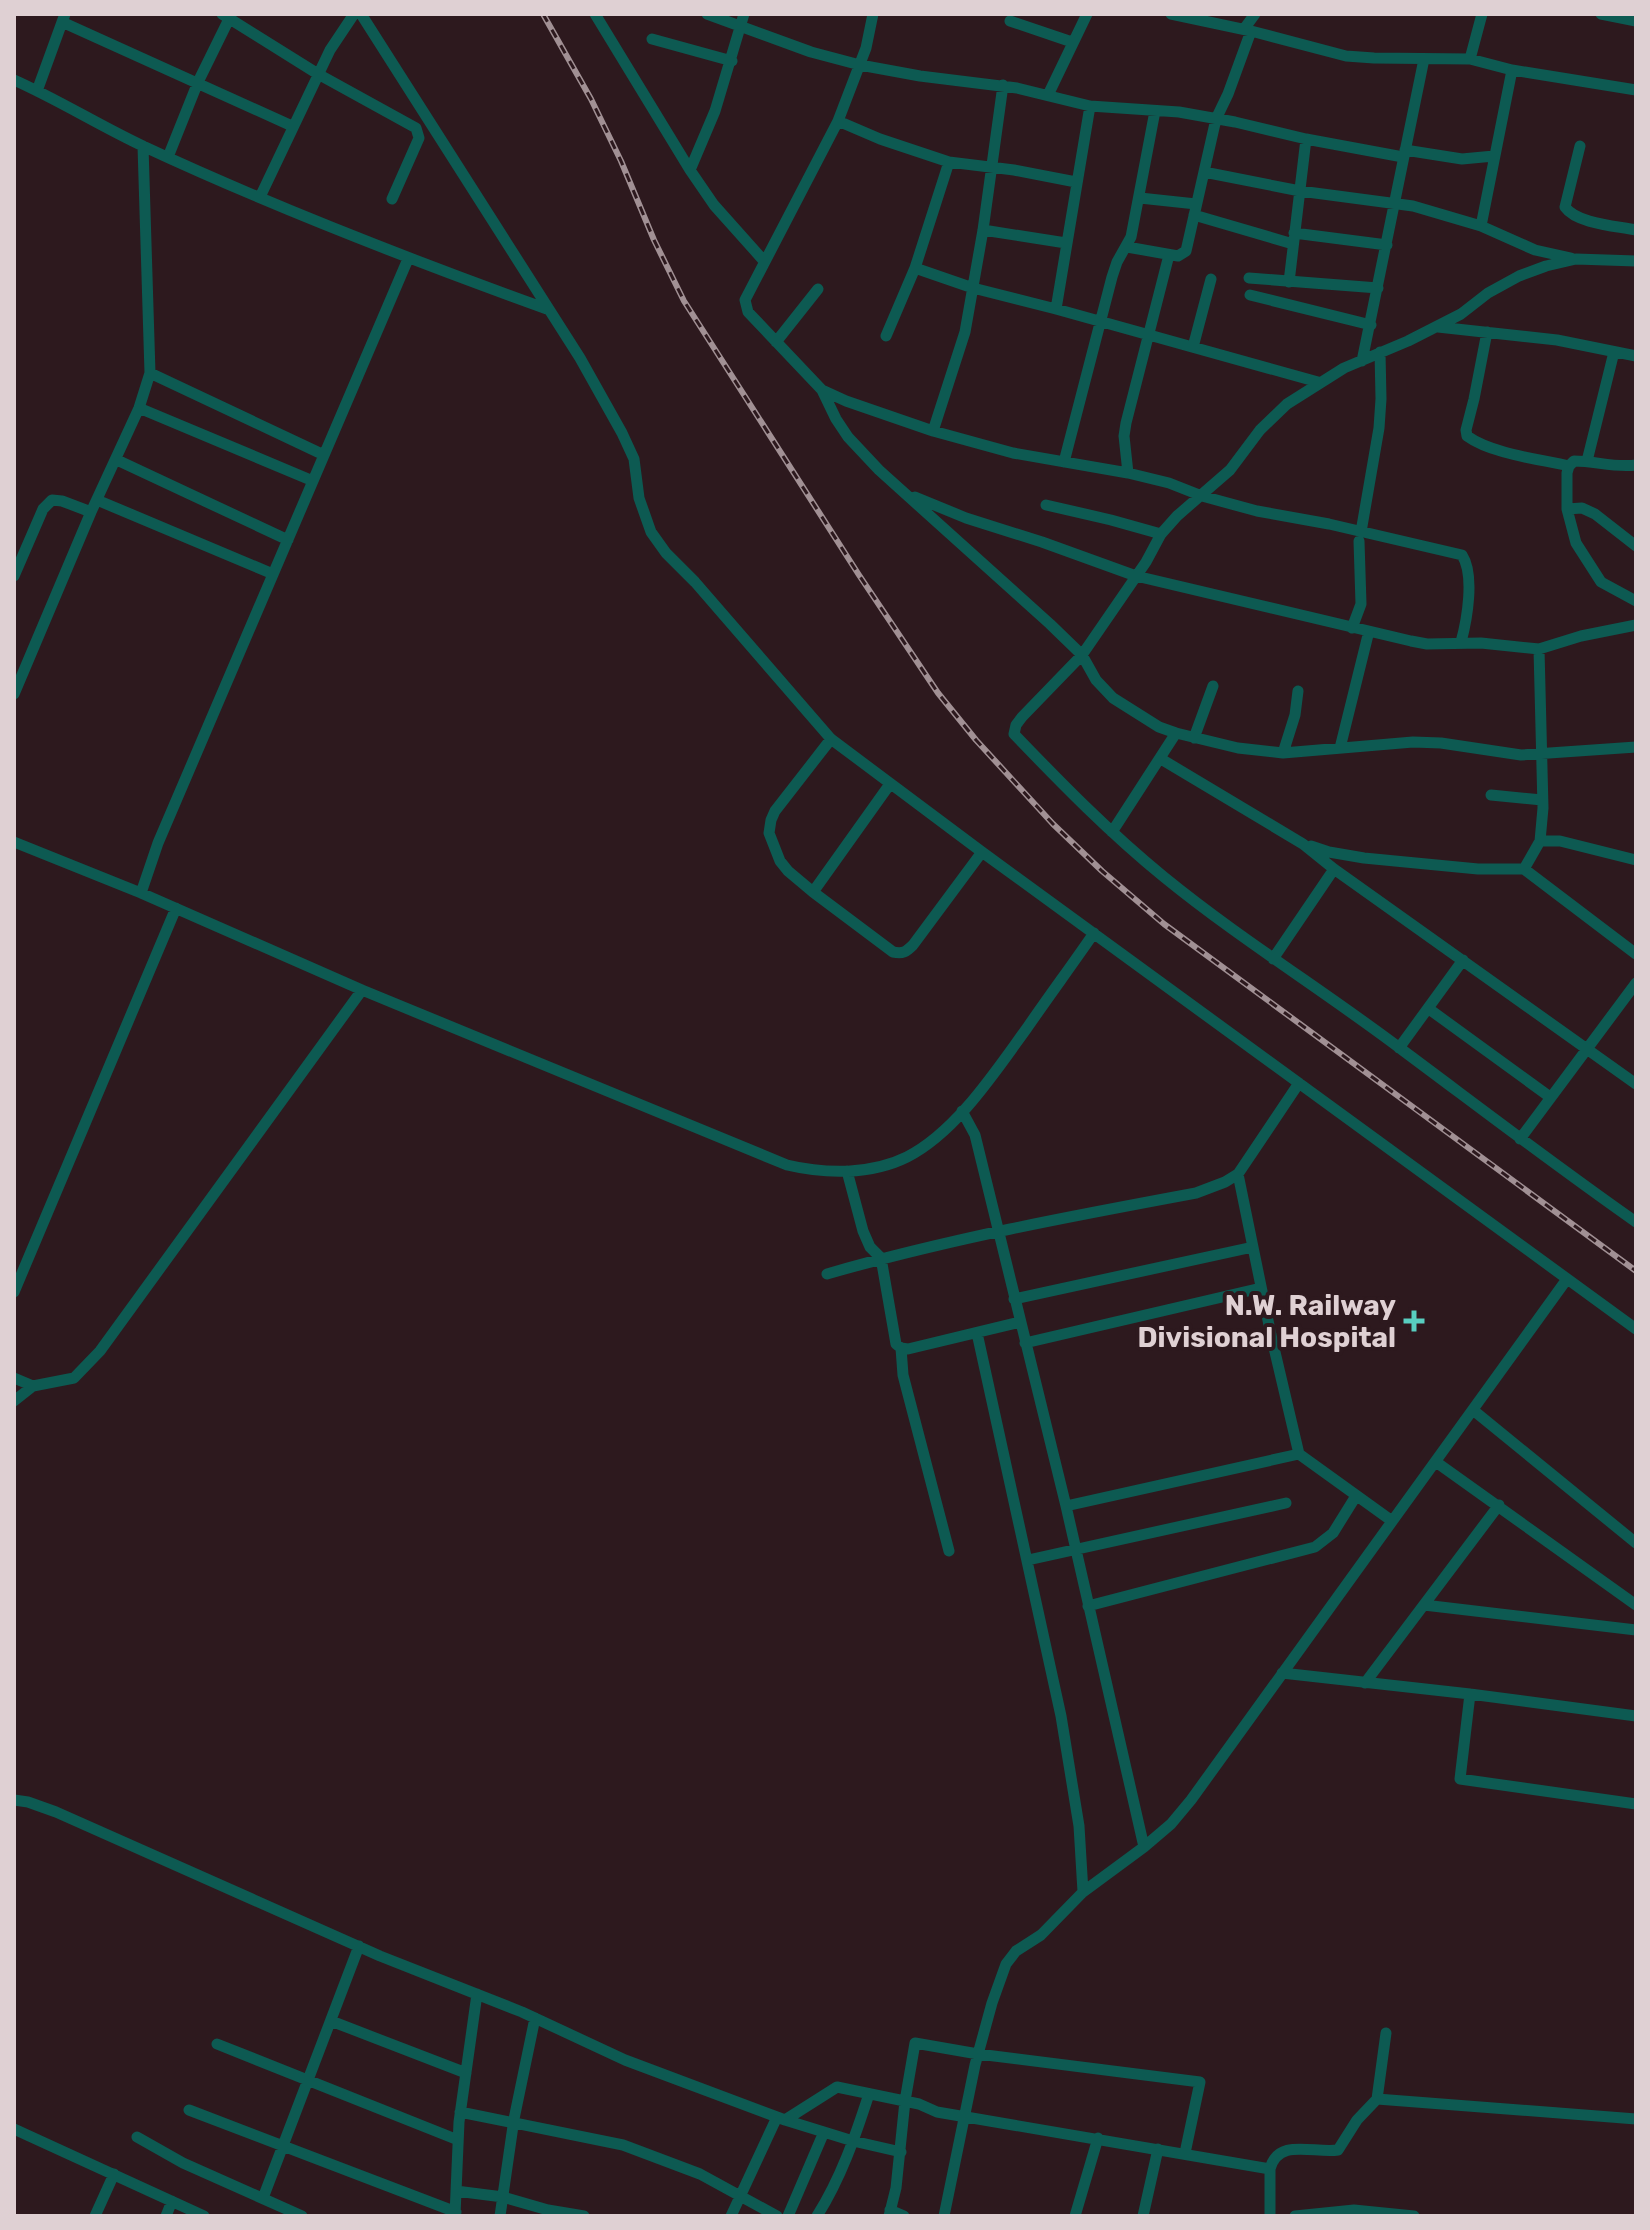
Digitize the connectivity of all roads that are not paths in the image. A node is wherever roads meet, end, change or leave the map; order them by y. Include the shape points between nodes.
1 (354, 14) edge
2 (361, 14) edge
3 (595, 14) edge
4 (707, 14) edge
5 (873, 14) edge
6 (1087, 14) edge
7 (1171, 14) edge
8 (1255, 14) edge
9 (1482, 14) edge
10 (1601, 14) edge
11 (227, 16) edge
12 (63, 18) edge
13 (742, 20) edge
14 (1010, 21) dead end
15 (1636, 21) edge
16 (1248, 30) junction
17 (652, 39) dead end
18 (1072, 42) junction
19 (1424, 59) junction
20 (1470, 59) junction
21 (732, 61) junction
22 (860, 65) junction
23 (1512, 70) junction
24 (318, 74) junction
25 (14, 80) edge
26 (198, 82) junction
27 (1003, 85) junction
28 (1636, 90) edge
29 (37, 91) junction
30 (1048, 95) junction
31 (1090, 106) junction
32 (1155, 111) junction
33 (1216, 119) junction
34 (838, 121) junction
35 (292, 126) junction
36 (1306, 139) junction
37 (143, 146) junction
38 (1580, 146) dead end
39 (1404, 154) junction
40 (1494, 156) junction
41 (168, 157) junction
42 (949, 162) junction
43 (992, 167) junction
44 (690, 170) junction
45 (1204, 172) junction
46 (1076, 182) junction
47 (1300, 191) junction
48 (260, 197) junction
49 (1140, 198) junction
50 (392, 199) dead end
51 (1394, 202) junction
52 (1195, 209) junction
53 (1481, 226) junction
54 (983, 230) junction
55 (1636, 230) edge
56 (1294, 238) junction
57 (1066, 243) junction
58 (1387, 245) junction
59 (1127, 247) junction
60 (1169, 255) junction
61 (408, 259) junction
62 (1576, 259) junction
63 (764, 261) junction
64 (1636, 261) edge
65 (915, 268) junction
66 (1249, 278) dead end
67 (1211, 279) dead end
68 (1289, 282) junction
69 (973, 288) junction
70 (1378, 288) junction
71 (818, 289) dead end
72 (1250, 295) dead end
73 (548, 309) junction
74 (1056, 309) junction
75 (1101, 321) junction
76 (1371, 325) junction
77 (1438, 327) junction
78 (1487, 332) junction
79 (1148, 334) junction
80 (886, 336) dead end
81 (776, 342) junction
82 (1193, 347) junction
83 (1380, 352) junction
84 (1614, 352) junction
85 (1636, 356) edge
86 (1362, 361) junction
87 (150, 373) junction
88 (1318, 382) junction
89 (822, 390) junction
90 (139, 408) junction
91 (933, 431) junction
92 (324, 455) junction
93 (117, 460) junction
94 (1587, 461) junction
95 (1064, 462) junction
96 (1636, 465) edge
97 (1569, 466) junction
98 (1128, 473) junction
99 (313, 481) junction
100 (907, 494) junction
101 (1202, 496) junction
102 (97, 500) junction
103 (1046, 505) dead end
104 (1567, 509) junction
105 (91, 512) junction
106 (1161, 534) junction
107 (1360, 536) junction
108 (288, 540) junction
109 (1636, 546) edge
110 (273, 574) junction
111 (14, 576) edge
112 (1136, 576) junction
113 (1636, 601) edge
114 (1635, 623) edge
115 (1352, 628) junction
116 (1369, 631) junction
117 (1461, 642) junction
118 (1539, 649) junction
119 (1082, 655) junction
120 (1213, 686) dead end
121 (1298, 691) dead end
122 (14, 694) edge
123 (1176, 733) junction
124 (1194, 738) junction
125 (831, 739) junction
126 (1636, 747) edge
127 (1340, 748) junction
128 (1283, 753) junction
129 (1541, 753) junction
130 (1161, 759) junction
131 (890, 784) junction
132 (1491, 795) dead end
133 (1542, 800) junction
134 (1112, 832) junction
135 (1540, 841) junction
136 (14, 842) edge
137 (1303, 844) junction
138 (982, 852) junction
139 (1636, 860) edge
140 (1334, 869) junction
141 (1524, 869) junction
142 (813, 892) junction
143 (141, 893) junction
144 (176, 908) junction
145 (1094, 933) junction
146 (1636, 951) edge
147 (1273, 959) junction
148 (1463, 960) junction
149 (1636, 983) edge
150 (362, 990) junction
151 (1429, 1009) junction
152 (1399, 1048) junction
153 (1587, 1048) junction
154 (1299, 1083) junction
155 (1636, 1084) edge
156 (1550, 1097) junction
157 (962, 1111) junction
158 (1520, 1139) junction
159 (847, 1171) junction
160 (1238, 1174) junction
161 (1636, 1222) edge
162 (998, 1231) junction
163 (1253, 1247) junction
164 (881, 1258) junction
165 (827, 1274) dead end
166 (1567, 1279) junction
167 (1261, 1288) junction
168 (14, 1292) edge
169 (1014, 1299) junction
170 (1020, 1322) junction
171 (1636, 1329) edge
172 (977, 1333) junction
173 (1025, 1343) junction
174 (901, 1348) junction
175 (14, 1378) edge
176 (33, 1386) junction
177 (14, 1401) edge
178 (1473, 1410) junction
179 (1299, 1454) junction
180 (1436, 1462) junction
181 (1356, 1496) junction
182 (1286, 1503) dead end
183 (1499, 1505) junction
184 (1066, 1506) junction
185 (1392, 1521) junction
186 (1636, 1543) edge
187 (1076, 1549) junction
188 (949, 1551) dead end
189 (1028, 1560) junction
190 (1424, 1605) junction
191 (1636, 1605) edge
192 (1088, 1606) junction
193 (1636, 1630) edge
194 (1282, 1673) junction
195 (1365, 1683) junction
196 (1470, 1694) junction
197 (1636, 1716) edge
198 (14, 1800) edge
199 (1636, 1804) edge
200 (1144, 1847) junction
201 (1083, 1892) junction
202 (359, 1946) junction
203 (477, 1994) junction
204 (535, 2018) junction
205 (331, 2021) junction
206 (1386, 2033) dead end
207 (217, 2044) dead end
208 (978, 2054) junction
209 (466, 2073) junction
210 (308, 2082) junction
211 (869, 2094) junction
212 (1377, 2099) junction
213 (905, 2101) junction
214 (189, 2110) dead end
215 (460, 2112) junction
216 (963, 2117) junction
217 (781, 2119) junction
218 (1636, 2119) edge
219 (514, 2122) junction
220 (14, 2130) edge
221 (824, 2132) junction
222 (137, 2137) dead end
223 (1098, 2138) junction
224 (458, 2140) junction
225 (853, 2141) junction
226 (284, 2146) junction
227 (1158, 2149) junction
228 (901, 2152) junction
229 (1185, 2153) junction
230 (1270, 2169) junction
231 (114, 2174) junction
232 (456, 2191) junction
233 (742, 2195) junction
234 (503, 2197) junction
235 (263, 2198) junction
236 (172, 2201) junction
237 (890, 2213) edge
238 (456, 2214) edge
239 (95, 2216) edge
240 (166, 2216) edge
241 (204, 2216) edge
242 (302, 2216) edge
243 (500, 2216) edge
244 (584, 2216) edge
245 (731, 2216) edge
246 (777, 2216) edge
247 (788, 2216) edge
248 (817, 2216) edge
249 (904, 2216) edge
250 (944, 2216) edge
251 (1075, 2216) edge
252 (1143, 2216) edge
253 (1270, 2216) edge
254 (1295, 2216) edge
255 (1414, 2216) edge

1 - 24 street
2 - 73 street
3 - 44 street
4 - 13 street
5 - 22 street
6 - 18 street
7 - 16 street
8 - 16 street
9 - 20 street
10 - 15 street
11 - 24 street
11 - 26 street
12 - 26 street
12 - 29 street
13 - 21 street
13 - 22 street via 811,52
14 - 18 street
16 - 19 street via 1346,56
16 - 33 street
17 - 21 street
18 - 30 street
19 - 20 street
19 - 39 street
20 - 23 street
21 - 44 street
22 - 27 street
22 - 34 street
23 - 28 street
23 - 40 street
24 - 35 street
24 - 50 street via 419,131
25 - 29 street
26 - 35 street
26 - 41 street
27 - 30 street
27 - 43 street
29 - 37 street
30 - 31 street
31 - 32 street
31 - 46 street
32 - 33 street
32 - 49 street
33 - 36 street
33 - 45 street
34 - 42 street
34 - 63 street
35 - 48 street
36 - 39 street
36 - 47 street
37 - 41 street
37 - 87 street
38 - 55 street via 1565,200 1569,213
39 - 40 street
39 - 51 street
40 - 53 street
41 - 48 street
42 - 43 street
42 - 65 street
43 - 46 street
43 - 54 street
44 - 63 street
45 - 47 street
45 - 52 street
46 - 57 street
47 - 51 street
47 - 56 street
48 - 61 street
49 - 52 street
49 - 59 street
51 - 53 street
51 - 58 street
52 - 56 street
52 - 60 street via 1186,251
53 - 62 street via 1522,245
54 - 57 street
54 - 69 street
56 - 58 street
56 - 68 street
57 - 74 street
58 - 70 street
59 - 60 street
59 - 75 street via 1117,262
60 - 79 street
61 - 73 street
61 - 92 street
62 - 64 street
62 - 77 street via 1519,276
63 - 81 street via 745,300 748,312
65 - 69 street
65 - 80 street
66 - 68 street
67 - 82 street
68 - 70 street
69 - 74 street
69 - 91 street via 965,332
70 - 76 street
71 - 81 street
72 - 76 street
73 - 125 street via 628,443 651,532
74 - 75 street
75 - 79 street
75 - 95 street
76 - 86 street
77 - 78 street
77 - 83 street
78 - 84 street
78 - 97 street via 1467,436 1497,449
79 - 82 street
79 - 98 street via 1124,436
81 - 89 street
82 - 88 street
83 - 86 street
83 - 107 street via 1379,428
84 - 85 street
84 - 94 street
86 - 88 street
87 - 90 street
87 - 92 street
88 - 101 street via 1260,430
89 - 91 street
89 - 100 street via 848,437
90 - 93 street
90 - 99 street
91 - 95 street
92 - 99 street
93 - 102 street
93 - 108 street
94 - 96 street
94 - 97 street
95 - 98 street
97 - 104 street
98 - 101 street
99 - 108 street
100 - 112 street
100 - 119 street
101 - 106 street
101 - 107 street
102 - 105 street
102 - 110 street
103 - 106 street
104 - 109 street via 1595,514
104 - 113 street via 1576,543 1595,575
105 - 111 street via 52,500 43,509
105 - 122 street
106 - 112 street
107 - 115 street via 1361,604
107 - 117 street via 1462,555 1469,586
108 - 110 street
110 - 143 street
112 - 115 street
112 - 119 street
114 - 118 street
115 - 116 street
116 - 117 street via 1427,644
116 - 127 street
117 - 118 street
118 - 129 street
119 - 123 street via 1113,698
119 - 134 street via 1022,717 1014,734
120 - 124 street
121 - 128 street
123 - 124 street
123 - 130 street
124 - 128 street
125 - 131 street
125 - 142 street via 775,811 769,833 780,861
126 - 129 street
127 - 128 street
127 - 129 street via 1413,742
129 - 133 street
130 - 134 street
130 - 137 street
131 - 138 street
131 - 142 street
132 - 133 street
133 - 135 street
134 - 147 street
135 - 139 street
135 - 141 street
136 - 143 street
137 - 140 street
137 - 141 street via 1364,858
138 - 142 street via 913,945 901,953
138 - 145 street
140 - 147 street
140 - 148 street
141 - 146 street
143 - 144 street
144 - 150 street
144 - 168 street
145 - 154 street
145 - 157 street
147 - 152 street
148 - 151 street
148 - 153 street
149 - 153 street
150 - 159 street via 787,1165
150 - 176 street via 100,1351 74,1378
151 - 152 street
151 - 156 street
152 - 158 street
153 - 155 street
153 - 156 street
154 - 160 street
154 - 166 street
156 - 158 street
157 - 159 street via 906,1157
157 - 162 street via 975,1135
158 - 161 street
159 - 164 street via 863,1231
160 - 162 street via 1196,1193
160 - 163 street
162 - 164 street
162 - 169 street
163 - 167 street
163 - 169 street
164 - 165 street
164 - 174 street via 896,1344
166 - 171 street
166 - 178 street
167 - 173 street
167 - 179 street
169 - 170 street
170 - 172 street
170 - 173 street
172 - 174 street
172 - 189 street
173 - 184 street
174 - 188 street via 903,1375
175 - 176 street
176 - 177 street
178 - 180 street
178 - 186 street
179 - 181 street
179 - 184 street
180 - 183 street
180 - 185 street
181 - 185 street
181 - 192 street via 1333,1533 1315,1547
182 - 187 street
183 - 190 street
183 - 191 street
184 - 187 street
185 - 194 street
187 - 189 street
187 - 192 street
189 - 201 street via 1061,1716 1079,1826
190 - 193 street
190 - 195 street
192 - 200 street
194 - 195 street
194 - 200 street via 1191,1800
195 - 196 street
196 - 197 street
196 - 199 street via 1460,1779
198 - 202 street via 56,1812
200 - 201 street
201 - 208 street via 1006,1964
202 - 203 street
202 - 205 street
203 - 204 street
203 - 209 street
204 - 217 street via 625,2060
204 - 219 street
205 - 209 street
205 - 210 street
206 - 212 street
207 - 210 street
208 - 213 street via 915,2043
208 - 216 street
208 - 229 street via 1200,2082
209 - 215 street
210 - 224 street
210 - 226 street
211 - 213 street
211 - 217 street via 837,2087
211 - 225 street
212 - 218 street
212 - 230 street via 1338,2150 1283,2151
213 - 216 street
213 - 228 street
214 - 226 street
215 - 219 street
215 - 224 street
216 - 223 street
216 - 250 street
217 - 221 street
217 - 233 street
219 - 233 street via 623,2145
219 - 234 street
220 - 231 street
221 - 225 street
221 - 247 street
222 - 235 street
223 - 227 street
223 - 251 street
224 - 232 street
225 - 228 street
225 - 248 street
226 - 235 street
226 - 238 street
227 - 229 street
227 - 252 street
228 - 237 street
229 - 230 street
230 - 253 street
231 - 236 street
231 - 239 street
232 - 234 street
232 - 238 street
233 - 245 street
233 - 246 street
234 - 243 street
234 - 244 street
235 - 242 street
236 - 240 street
236 - 241 street
237 - 249 street
254 - 255 street via 1354,2210

